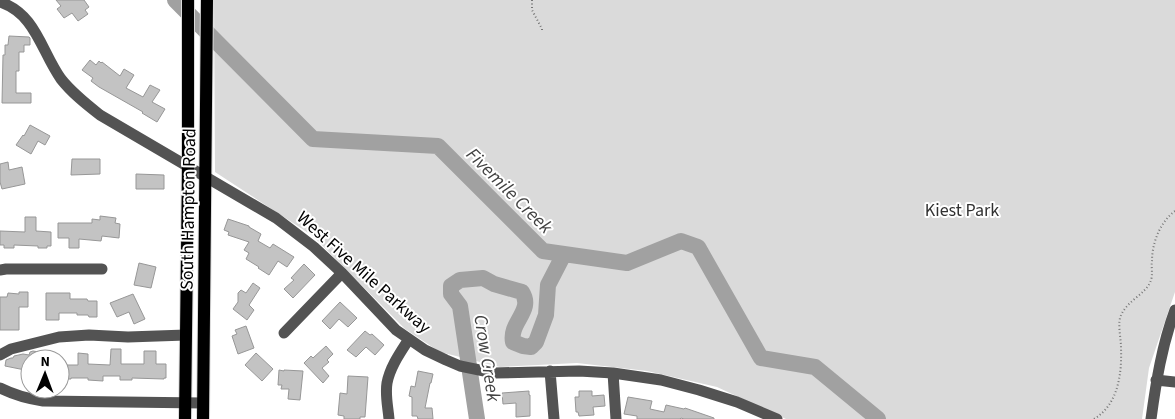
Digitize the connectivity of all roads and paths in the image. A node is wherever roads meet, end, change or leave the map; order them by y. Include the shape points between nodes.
1 (188, 0) edge
2 (532, 0) edge
3 (0, 2) edge
4 (207, 3) edge
5 (542, 32) dead end
6 (188, 166) junction
7 (206, 176) junction
8 (1175, 211) edge
9 (102, 269) dead end
10 (0, 270) edge
11 (342, 273) junction
12 (1174, 315) edge
13 (284, 333) dead end
14 (186, 335) junction
15 (409, 340) junction
16 (0, 355) edge
17 (550, 371) junction
18 (613, 373) junction
19 (1156, 380) junction
20 (1175, 382) edge
21 (0, 388) edge
22 (186, 402) junction
23 (203, 403) junction
24 (185, 419) edge
25 (203, 419) edge
26 (389, 419) edge
27 (554, 419) edge
28 (616, 419) edge
29 (776, 419) edge
30 (1094, 419) edge
31 (1151, 419) edge

1 - 6 main road, South Hampton Road
2 - 5 path via 532,10
3 - 6 street, West Five Mile Parkway via 20,13 32,26 56,72 84,103
4 - 7 main road, South Hampton Road
6 - 7 street, West Five Mile Parkway
6 - 14 main road, South Hampton Road
7 - 11 street, West Five Mile Parkway via 276,218
7 - 23 main road, South Hampton Road
8 - 30 path via 1163,222 1156,238 1152,280 1120,316 1121,349 1116,390 1108,407
9 - 10 street
11 - 13 street
11 - 15 street, West Five Mile Parkway
12 - 19 street
14 - 16 street via 59,337 11,349
14 - 22 main road, South Hampton Road
15 - 17 street, West Five Mile Parkway via 460,366 494,373
15 - 26 street via 392,366 387,383
17 - 18 street, West Five Mile Parkway
17 - 27 street
18 - 28 street
18 - 29 street, West Five Mile Parkway via 662,380 699,390
19 - 20 street
19 - 31 street
21 - 22 street via 43,402
22 - 23 street
22 - 24 main road, South Hampton Road
23 - 25 main road, South Hampton Road

